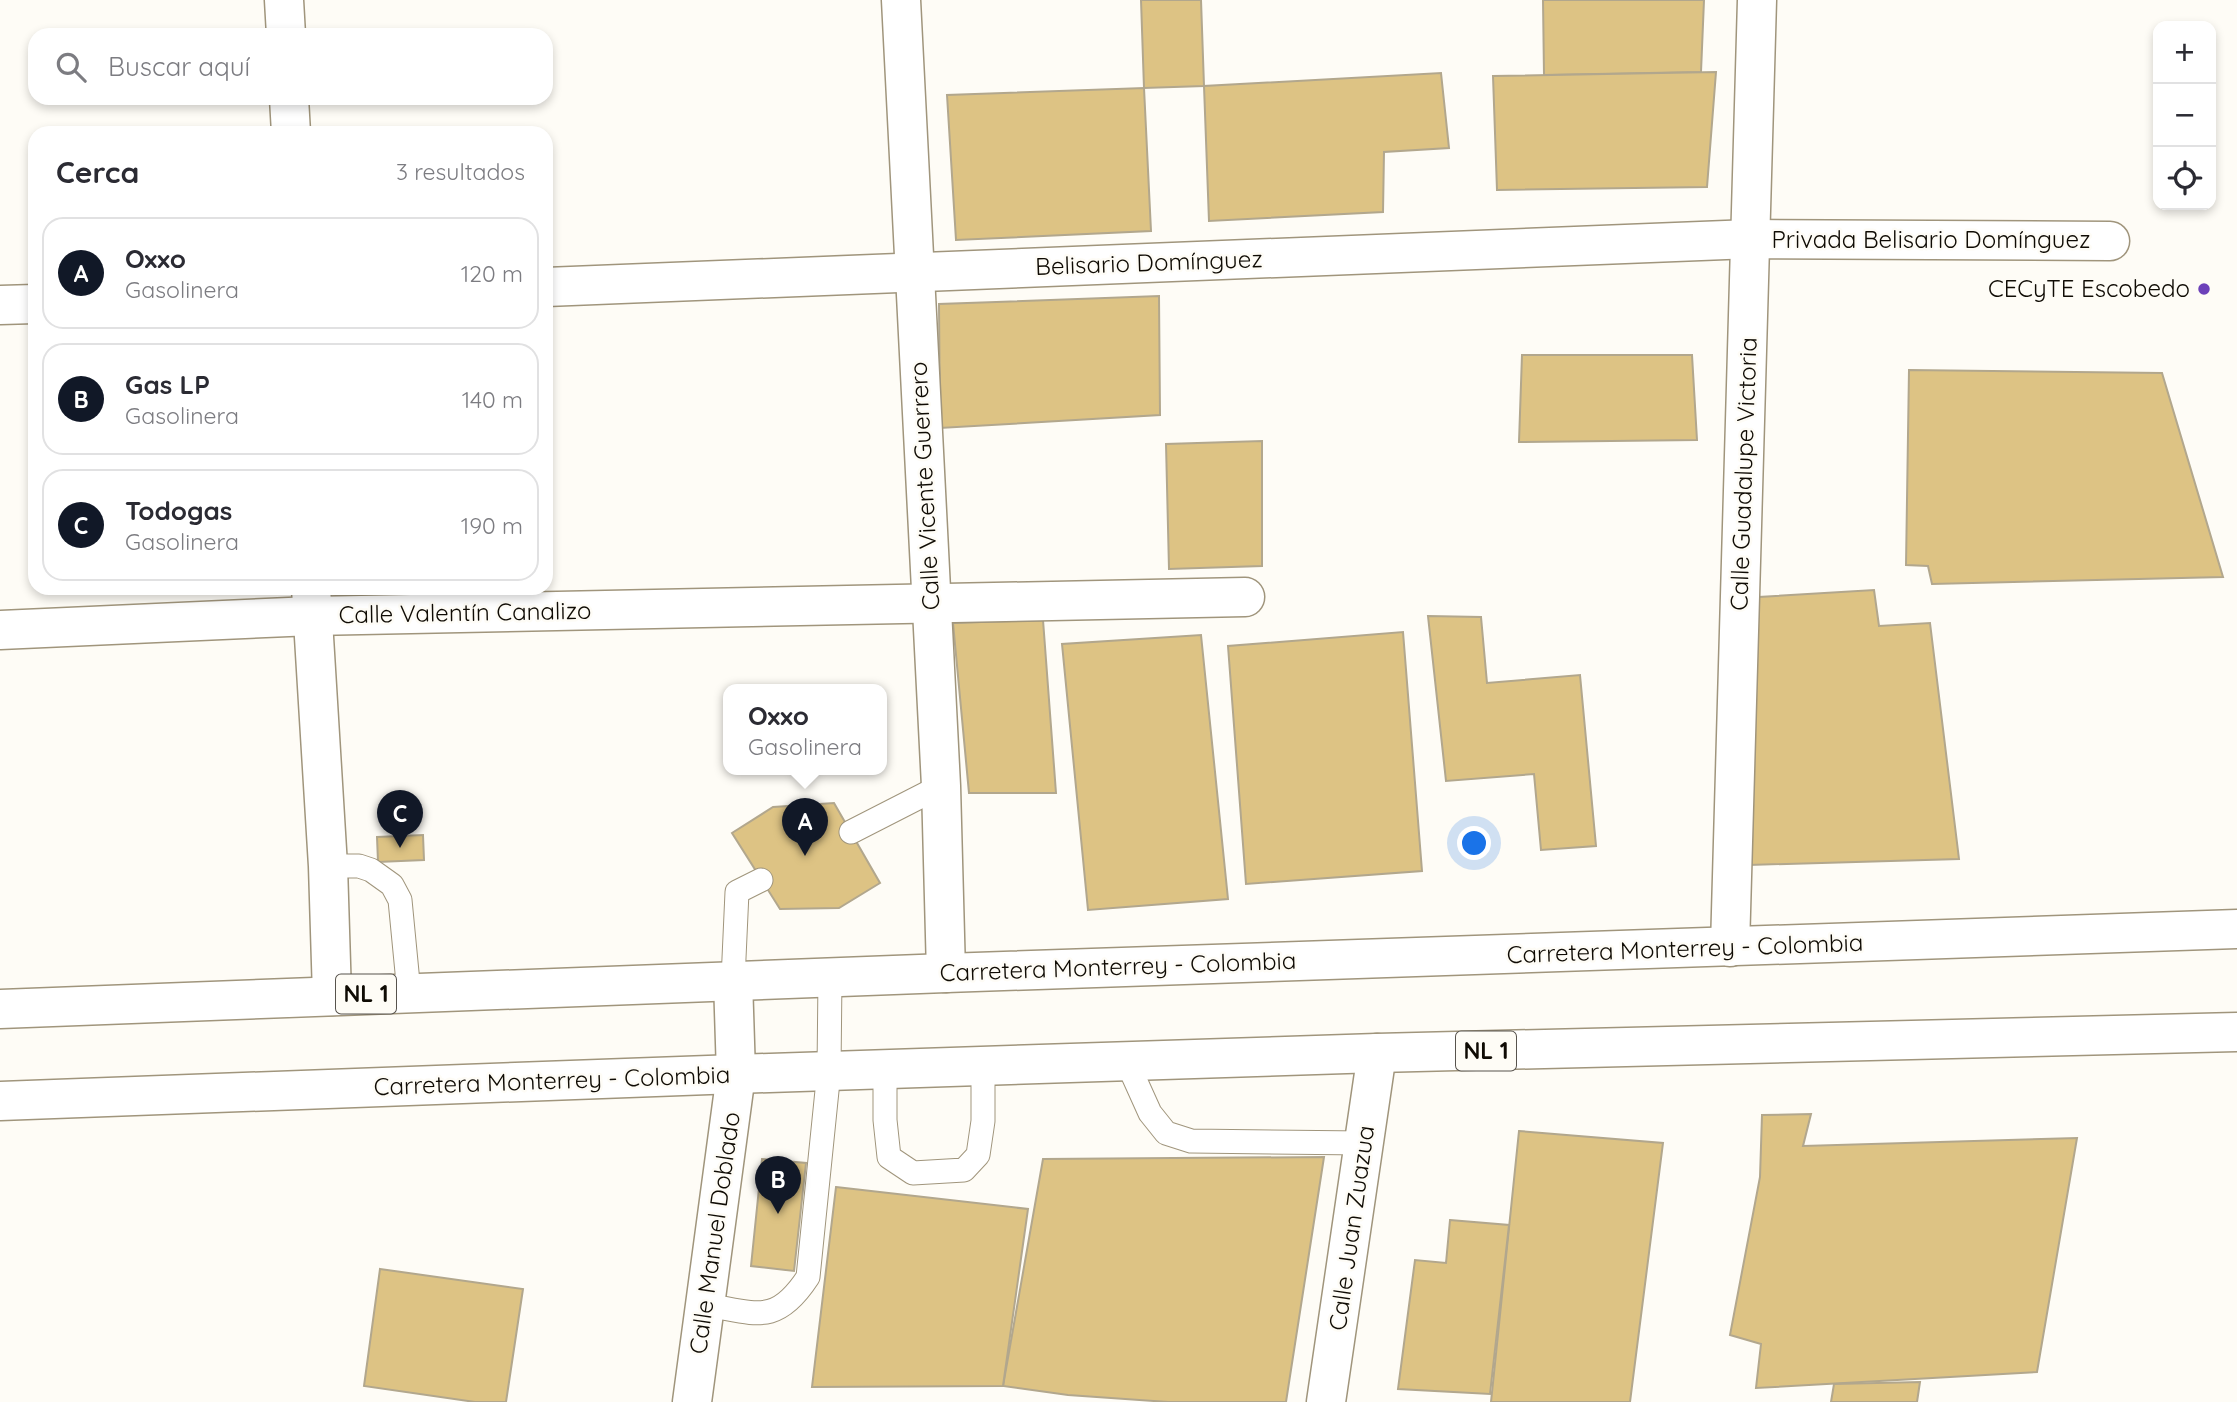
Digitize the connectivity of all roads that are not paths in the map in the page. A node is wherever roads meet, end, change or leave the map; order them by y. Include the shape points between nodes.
1 (285, 0) edge
2 (901, 0) edge
3 (1757, 0) edge
4 (286, 28) edge
5 (289, 105) edge
6 (291, 126) edge
7 (1751, 239) junction
8 (2110, 241) dead end
9 (914, 273) junction
10 (553, 287) edge
11 (28, 304) edge
12 (0, 305) edge
13 (1245, 597) dead end
14 (312, 602) edge
15 (930, 604) junction
16 (0, 629) edge
17 (941, 786) junction
18 (851, 832) dead end
19 (328, 866) junction
20 (761, 880) dead end
21 (2237, 929) edge
22 (1730, 947) junction
23 (946, 973) junction
24 (830, 977) junction
25 (733, 980) junction
26 (409, 993) junction
27 (332, 996) junction
28 (0, 1009) edge
29 (2237, 1032) edge
30 (1377, 1054) junction
31 (1127, 1062) junction
32 (983, 1066) junction
33 (885, 1069) junction
34 (829, 1071) junction
35 (736, 1074) junction
36 (0, 1101) edge
37 (1364, 1143) junction
38 (706, 1305) junction
39 (692, 1402) edge
40 (1326, 1402) edge

1 - 4 street
2 - 9 street, Calle Vicente Guerrero
3 - 7 street, Calle Guadalupe Victoria
5 - 6 street
7 - 8 street, Privada Belisario Domínguez
7 - 9 street, Belisario Domínguez
7 - 22 street, Calle Guadalupe Victoria
9 - 10 street, Belisario Domínguez
9 - 15 street, Calle Vicente Guerrero
11 - 12 street
13 - 15 street, Calle Valentín Canalizo
14 - 15 street, Calle Valentín Canalizo
14 - 16 street, Calle Valentín Canalizo
14 - 19 street
15 - 17 street, Calle Vicente Guerrero
17 - 18 lane
17 - 23 street, Calle Vicente Guerrero
19 - 26 lane via 359,866 392,886 400,900
19 - 27 street
20 - 25 lane via 737,892
21 - 22 street, Carretera Monterrey - Colombia / NL 1
22 - 23 street, Carretera Monterrey - Colombia / NL 1
23 - 24 street, Carretera Monterrey - Colombia / NL 1
24 - 25 street, Carretera Monterrey - Colombia / NL 1
24 - 34 lane
25 - 26 street, Carretera Monterrey - Colombia / NL 1
25 - 35 street, Calle Manuel Doblado
26 - 27 street, Carretera Monterrey - Colombia / NL 1
27 - 28 street, Carretera Monterrey - Colombia / NL 1
29 - 30 street, Carretera Monterrey - Colombia / NL 1
30 - 31 street, Carretera Monterrey - Colombia / NL 1
30 - 37 street, Calle Juan Zuazua
31 - 32 street, Carretera Monterrey - Colombia / NL 1
31 - 37 lane via 1150,1113 1166,1133 1191,1141
32 - 33 street, Carretera Monterrey - Colombia / NL 1
32 - 33 lane via 978,1155 964,1170 913,1172 890,1157
33 - 34 street, Carretera Monterrey - Colombia / NL 1
34 - 35 street, Carretera Monterrey - Colombia / NL 1
34 - 38 lane via 808,1277 795,1296 762,1314
35 - 36 street, Carretera Monterrey - Colombia / NL 1
35 - 38 street, Calle Manuel Doblado
37 - 40 street, Calle Juan Zuazua
38 - 39 street, Calle Manuel Doblado

